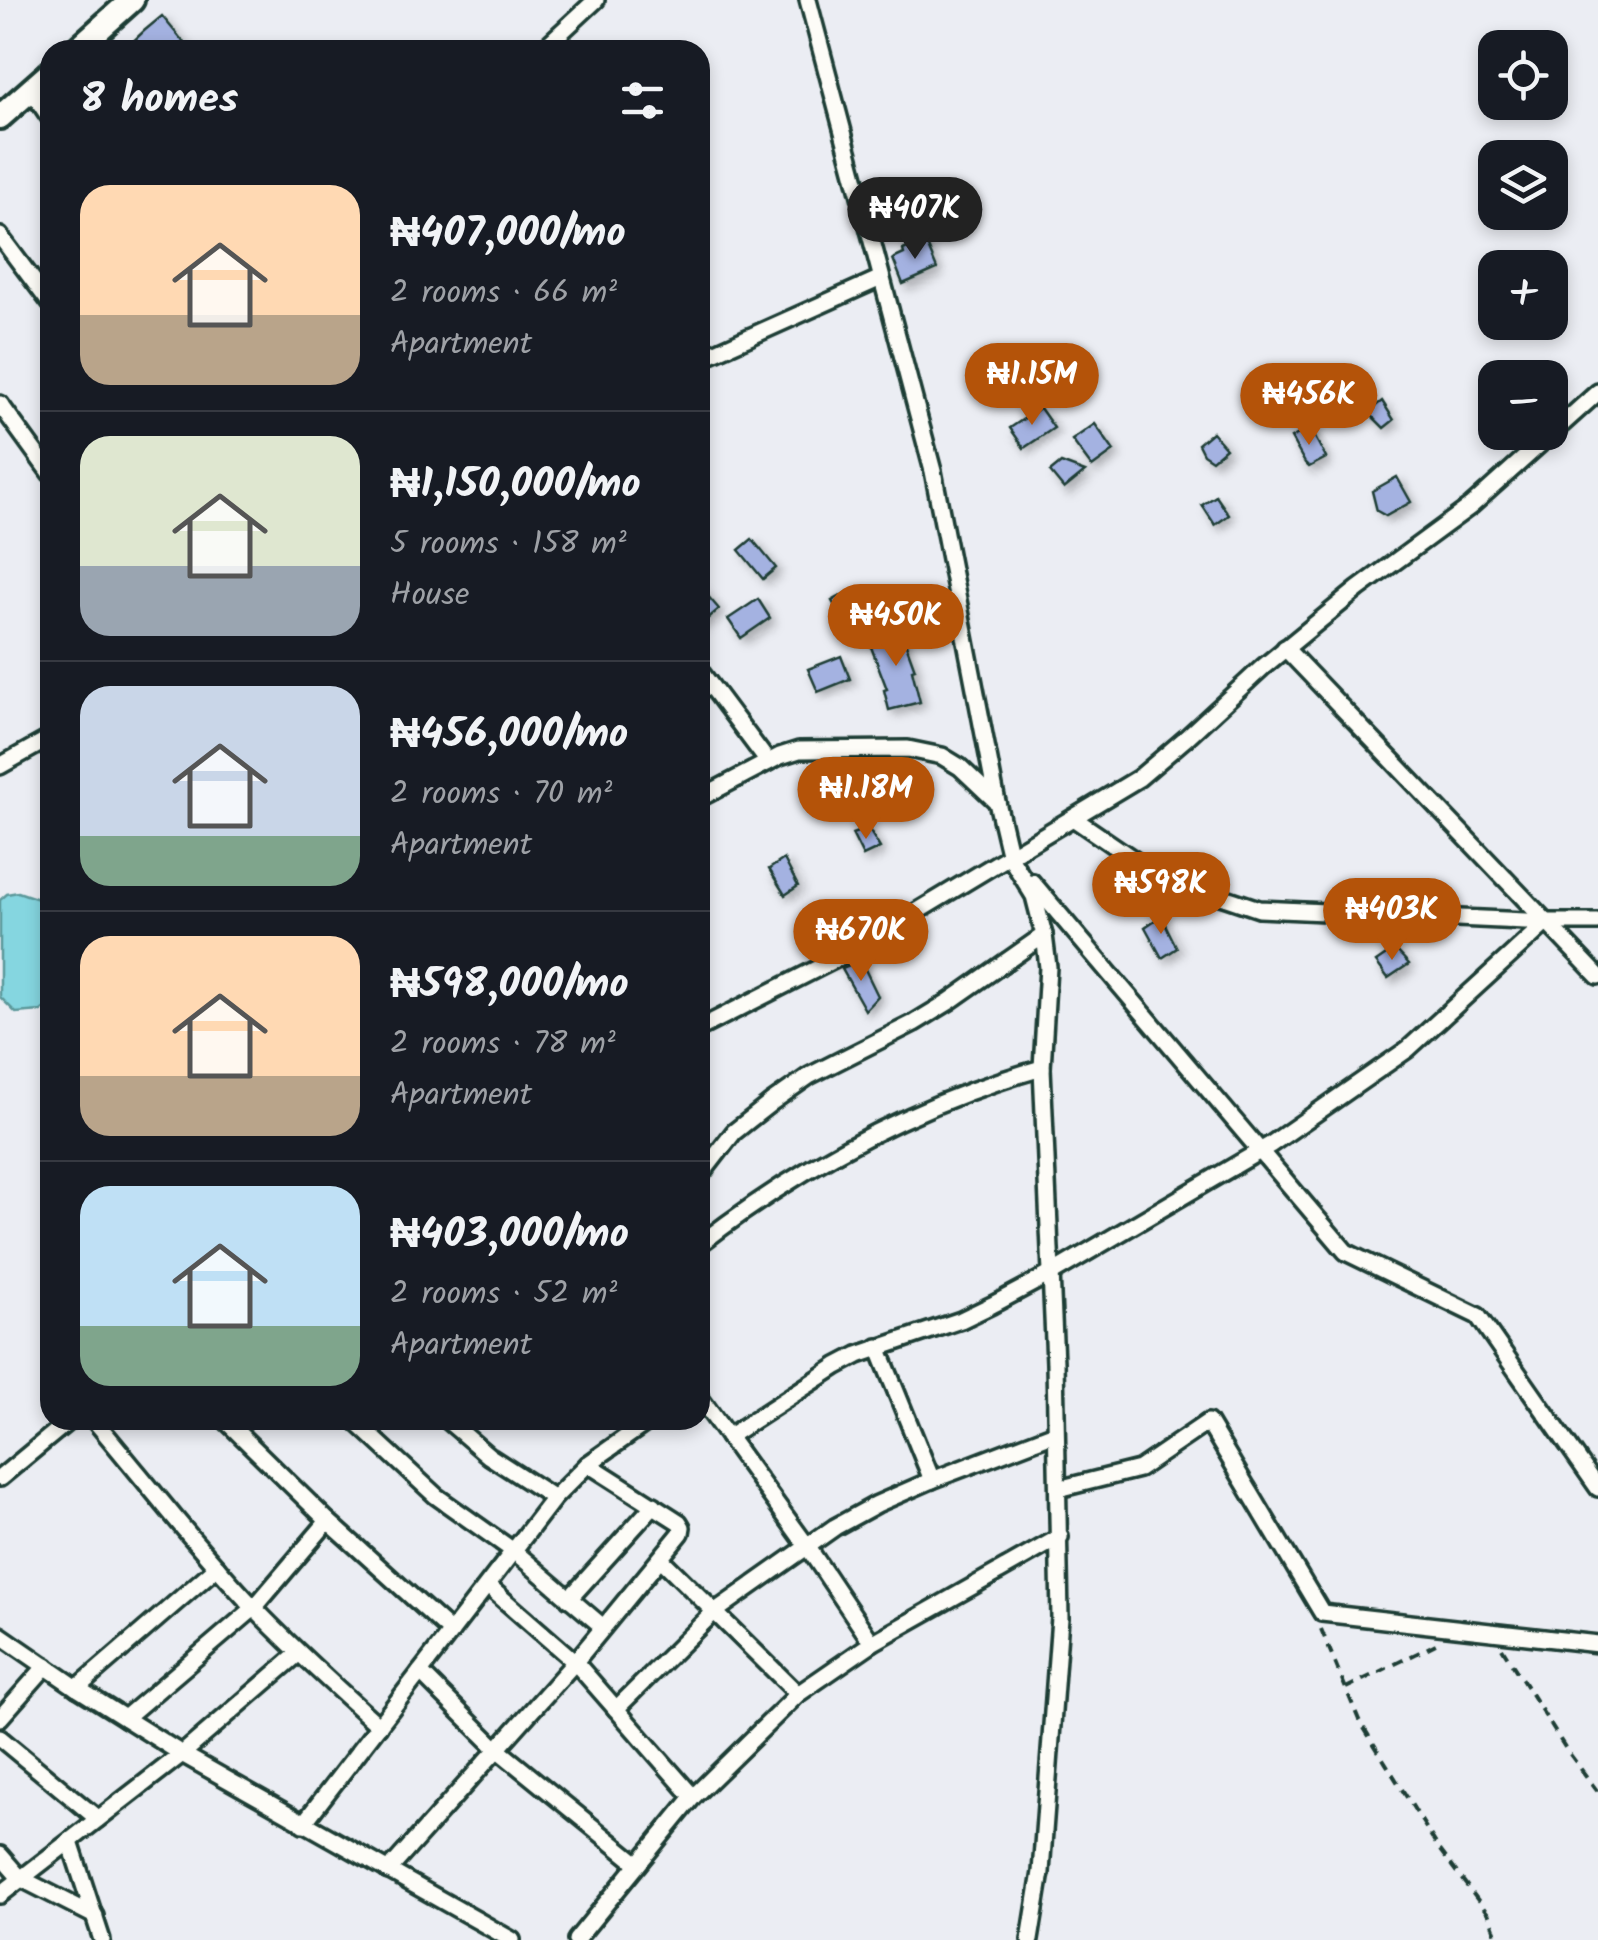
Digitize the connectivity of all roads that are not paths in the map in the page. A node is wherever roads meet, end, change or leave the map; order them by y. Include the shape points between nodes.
1 (132, 0) edge
2 (596, 0) edge
3 (808, 0) edge
4 (87, 40) edge
5 (553, 40) edge
6 (40, 82) edge
7 (30, 90) junction
8 (40, 104) edge
9 (0, 117) edge
10 (0, 236) edge
11 (881, 278) junction
12 (40, 290) edge
13 (710, 355) edge
14 (1598, 392) edge
15 (0, 404) edge
16 (40, 459) edge
17 (1286, 648) junction
18 (710, 684) edge
19 (40, 742) edge
20 (2, 759) edge
21 (768, 762) junction
22 (710, 793) edge
23 (996, 802) junction
24 (1073, 818) junction
25 (1010, 856) junction
26 (1547, 922) junction
27 (1598, 922) edge
28 (1044, 935) junction
29 (1598, 976) edge
30 (710, 1023) edge
31 (1042, 1068) junction
32 (1260, 1151) junction
33 (710, 1163) edge
34 (710, 1237) edge
35 (1052, 1273) junction
36 (878, 1347) junction
37 (710, 1412) edge
38 (58, 1430) edge
39 (102, 1430) edge
40 (235, 1430) edge
41 (365, 1430) edge
42 (466, 1430) edge
43 (625, 1430) edge
44 (1055, 1433) junction
45 (728, 1437) junction
46 (588, 1464) junction
47 (0, 1478) edge
48 (932, 1480) junction
49 (1598, 1488) edge
50 (1058, 1489) junction
51 (554, 1498) junction
52 (654, 1505) junction
53 (328, 1520) junction
54 (1060, 1536) junction
55 (807, 1546) junction
56 (515, 1552) junction
57 (661, 1560) junction
58 (216, 1567) junction
59 (488, 1586) junction
60 (570, 1599) junction
61 (254, 1608) junction
62 (714, 1613) junction
63 (603, 1627) junction
64 (451, 1632) junction
65 (0, 1636) edge
66 (872, 1643) junction
67 (1598, 1644) edge
68 (298, 1652) junction
69 (574, 1662) junction
70 (46, 1666) junction
71 (420, 1672) junction
72 (77, 1688) junction
73 (798, 1694) junction
74 (616, 1709) junction
75 (0, 1718) edge
76 (124, 1718) junction
77 (379, 1726) junction
78 (0, 1738) edge
79 (498, 1750) junction
80 (182, 1754) junction
81 (693, 1797) junction
82 (98, 1819) junction
83 (302, 1824) junction
84 (70, 1842) junction
85 (0, 1856) edge
86 (638, 1864) junction
87 (388, 1871) junction
88 (20, 1878) junction
89 (0, 1896) edge
90 (95, 1916) junction
91 (102, 1940) edge
92 (512, 1940) edge
93 (576, 1940) edge
94 (1030, 1940) edge

1 - 4 street
2 - 5 street
3 - 11 street
6 - 7 street
7 - 8 street
7 - 9 street
10 - 12 street
11 - 13 street
11 - 23 street via 933,471
14 - 17 street via 1470,506
15 - 16 street
17 - 24 street via 1165,758
17 - 26 street
18 - 21 street
19 - 20 street
21 - 22 street
21 - 23 street via 799,750 908,750 942,756
23 - 25 street
24 - 25 street
24 - 26 street via 1155,874 1259,909
25 - 28 street via 1034,896
25 - 30 street via 848,953
25 - 32 street
26 - 27 street
26 - 29 street
26 - 32 street via 1408,1048
28 - 31 street
28 - 33 street via 914,1024 810,1076 734,1132
31 - 34 street via 985,1084 868,1136
31 - 35 street
32 - 35 street
32 - 49 street via 1346,1252 1478,1316
35 - 36 street via 961,1320
35 - 44 street
36 - 45 street via 836,1366
36 - 48 street
37 - 45 street
38 - 47 street
39 - 58 street
40 - 53 street
41 - 56 street via 436,1496
42 - 51 street
43 - 46 street
44 - 48 street
44 - 50 street
45 - 55 street
46 - 51 street
46 - 52 street
48 - 55 street
50 - 54 street
50 - 67 street via 1139,1469 1208,1422 1322,1613
51 - 56 street
52 - 57 street via 682,1527
52 - 60 street
53 - 61 street
53 - 64 street
54 - 66 street
54 - 94 street via 1059,1638
55 - 62 street
55 - 66 street
56 - 59 street
56 - 60 street
57 - 62 street
57 - 63 street
58 - 61 street
58 - 72 street
59 - 64 street
59 - 69 street
60 - 63 street
61 - 68 street
61 - 76 street
62 - 73 street
62 - 74 street
63 - 69 street
64 - 71 street
65 - 70 street
66 - 73 street
68 - 77 street
68 - 80 street
69 - 74 street
69 - 79 street
70 - 72 street
70 - 75 street
71 - 77 street
71 - 79 street
72 - 76 street
73 - 81 street
74 - 81 street
76 - 80 street
77 - 83 street
78 - 82 street
79 - 86 street
79 - 87 street
80 - 82 street
80 - 83 street
81 - 86 street
82 - 84 street
83 - 87 street
84 - 88 street
84 - 90 street
85 - 88 street
86 - 93 street
87 - 92 street
88 - 89 street
88 - 90 street
90 - 91 street

